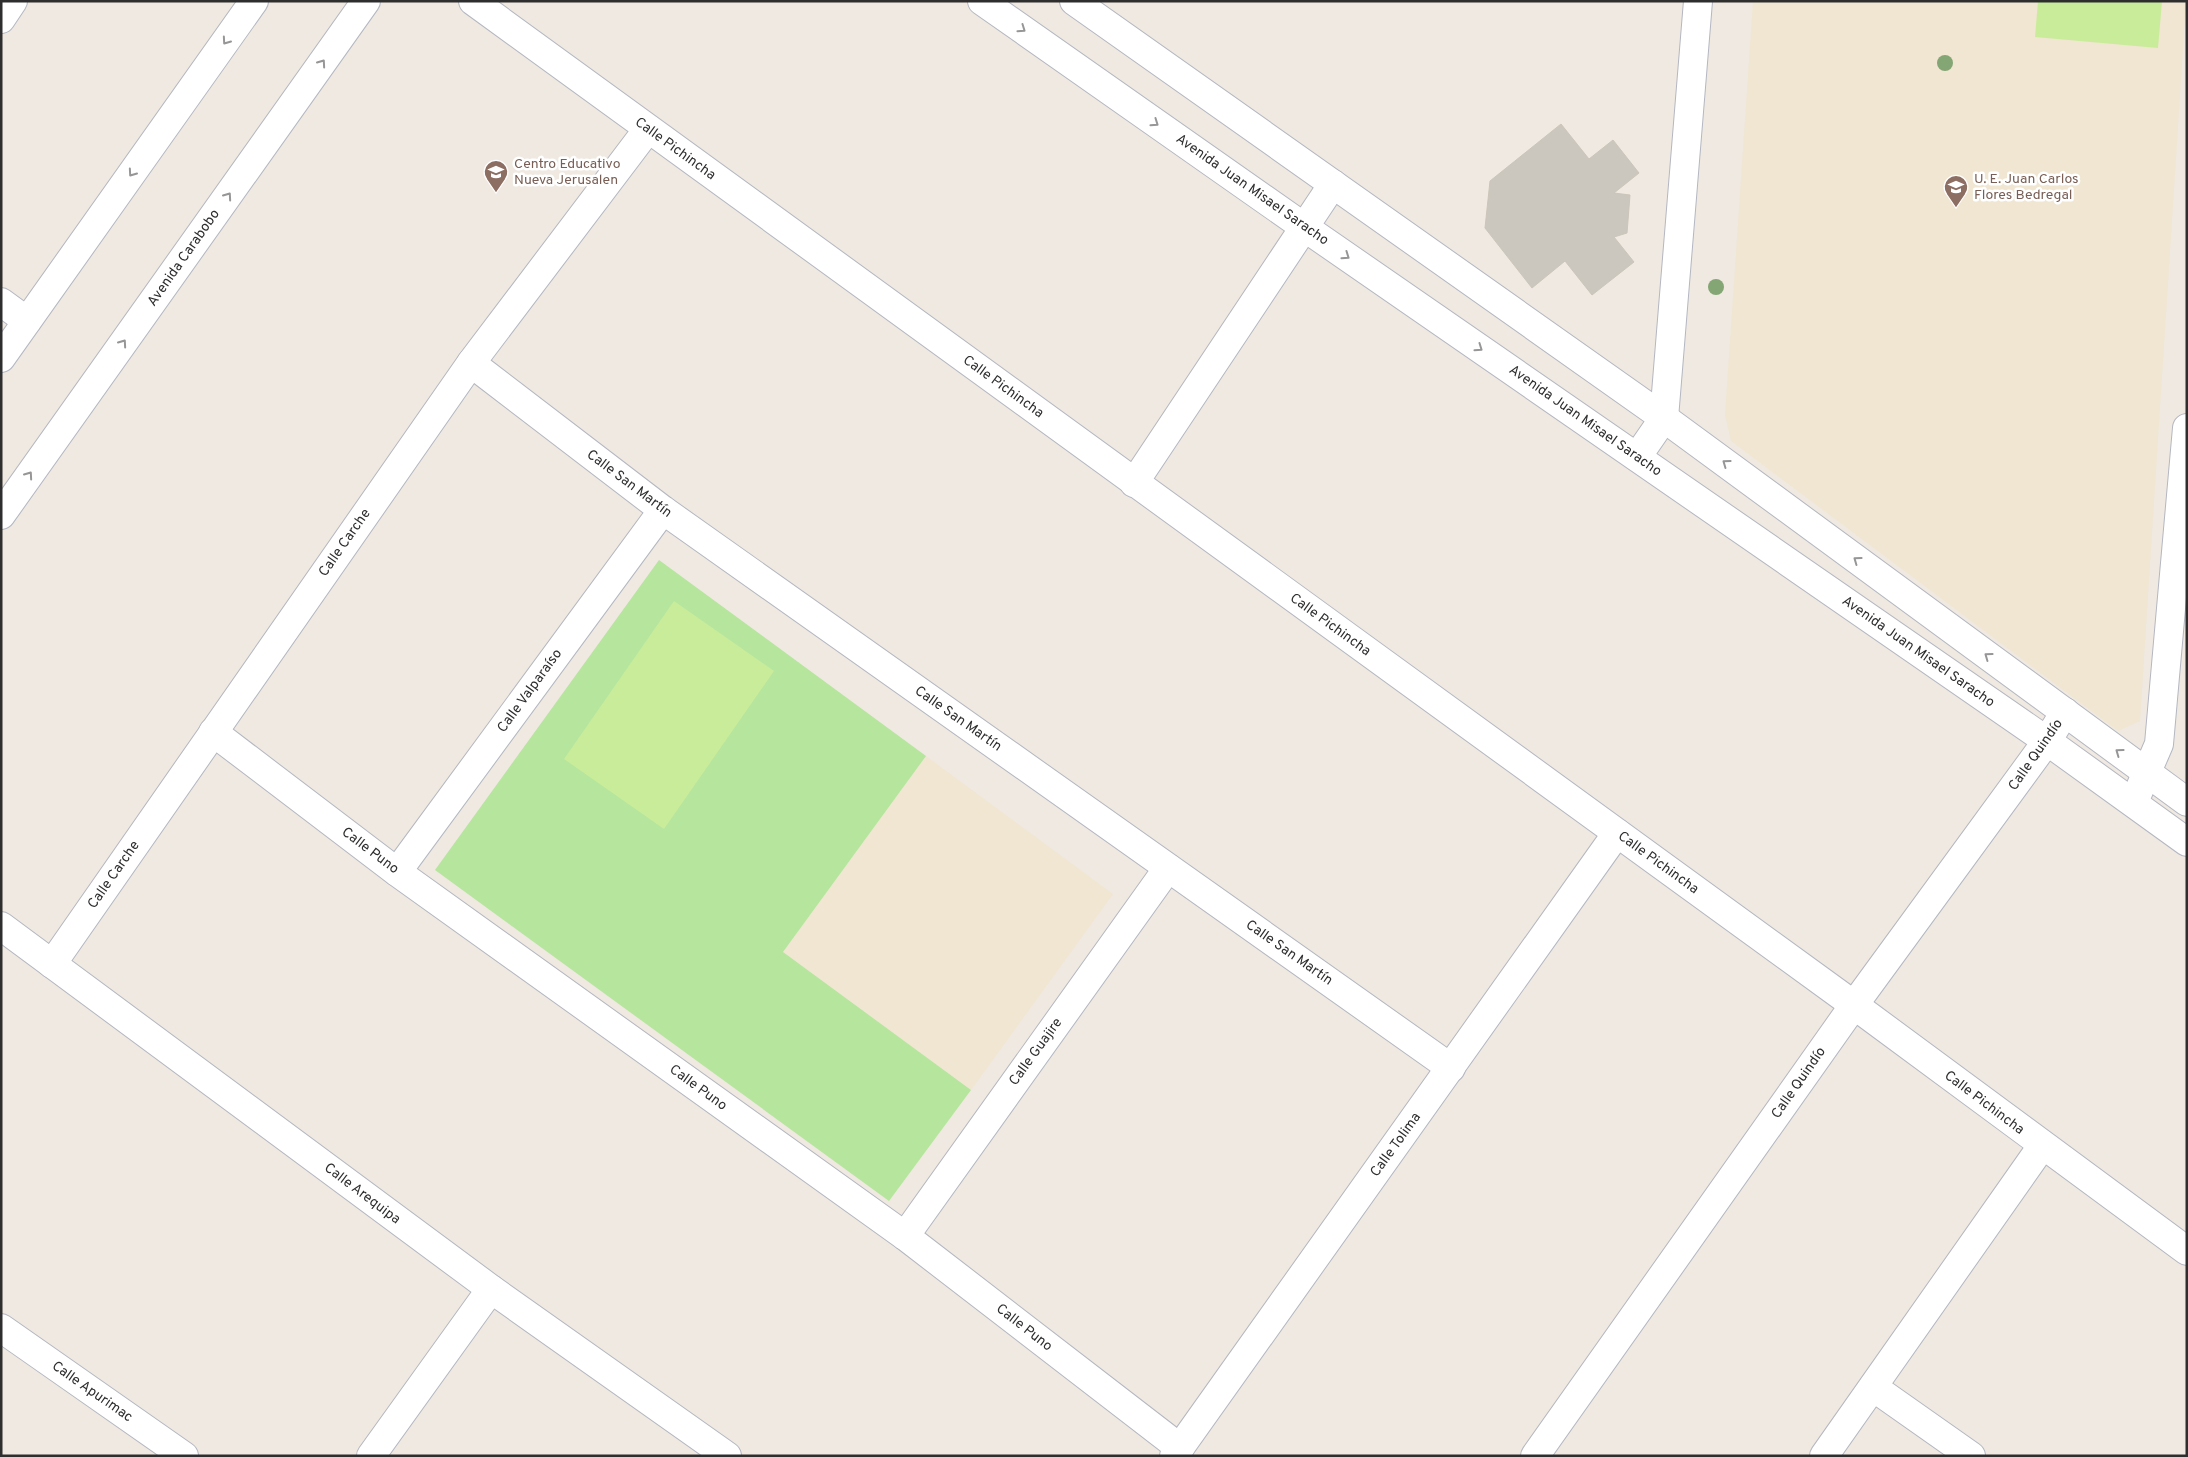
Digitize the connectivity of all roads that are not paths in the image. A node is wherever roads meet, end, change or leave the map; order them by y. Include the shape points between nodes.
1 (13, 1) edge
2 (254, 1) edge
3 (366, 1) edge
4 (472, 1) edge
5 (982, 1) edge
6 (1074, 1) edge
7 (1698, 1) edge
8 (1, 19) edge
9 (648, 129) junction
10 (1333, 184) junction
11 (1304, 227) junction
12 (1, 302) edge
13 (27, 321) junction
14 (1, 358) edge
15 (471, 362) junction
16 (1664, 418) junction
17 (2187, 428) edge
18 (1637, 457) junction
19 (1134, 482) junction
20 (663, 510) junction
21 (1, 515) edge
22 (2065, 712) junction
23 (213, 732) junction
24 (2047, 741) junction
25 (2147, 772) junction
26 (2134, 802) junction
27 (2187, 802) edge
28 (1617, 833) junction
29 (2187, 842) edge
30 (1168, 868) junction
31 (398, 872) junction
32 (1, 926) edge
33 (52, 964) junction
34 (1854, 1005) junction
35 (1451, 1068) junction
36 (2042, 1146) junction
37 (905, 1236) junction
38 (2187, 1251) edge
39 (491, 1290) junction
40 (1, 1328) edge
41 (1873, 1387) junction
42 (1177, 1452) edge
43 (184, 1456) edge
44 (371, 1456) edge
45 (727, 1456) edge
46 (1535, 1456) edge
47 (1824, 1456) edge
48 (1971, 1456) edge

1 - 8 street
2 -> 13 street
21 -> 3 street, Avenida Carabobo
4 - 9 street, Calle Pichincha
5 -> 11 street, Avenida Juan Misael Saracho
6 - 10 street
7 - 16 street
9 - 15 street, Calle Carche
9 - 19 street, Calle Pichincha
10 - 11 street
10 - 16 street
11 -> 18 street, Avenida Juan Misael Saracho
11 - 19 street
12 - 13 street
13 - 14 street
15 - 20 street, Calle San Martín
15 - 23 street, Calle Carche
16 - 18 street
22 -> 16 street
17 - 25 street via 2160,744
18 - 24 street, Avenida Juan Misael Saracho
19 - 28 street, Calle Pichincha
20 - 30 street, Calle San Martín
20 - 31 street, Calle Valparaíso
22 - 24 street, Calle Quindío
25 -> 22 street
23 - 31 street, Calle Puno
23 - 33 street, Calle Carche
24 - 26 street, Avenida Juan Misael Saracho
24 - 34 street, Calle Quindío
25 - 26 street
25 - 27 street
26 - 29 street, Avenida Juan Misael Saracho
28 - 34 street, Calle Pichincha
28 - 35 street, Calle Tolima
30 - 35 street, Calle San Martín
30 - 37 street, Calle Guajire
31 - 37 street, Calle Puno
32 - 33 street, Calle Arequipa
33 - 39 street, Calle Arequipa
34 - 36 street, Calle Pichincha
34 - 46 street, Calle Quindío
35 - 42 street, Calle Tolima
36 - 38 street, Calle Pichincha
36 - 41 street
37 - 42 street, Calle Puno
39 - 44 street
39 - 45 street, Calle Arequipa
40 - 43 street, Calle Apurimac
41 - 47 street
41 - 48 street

